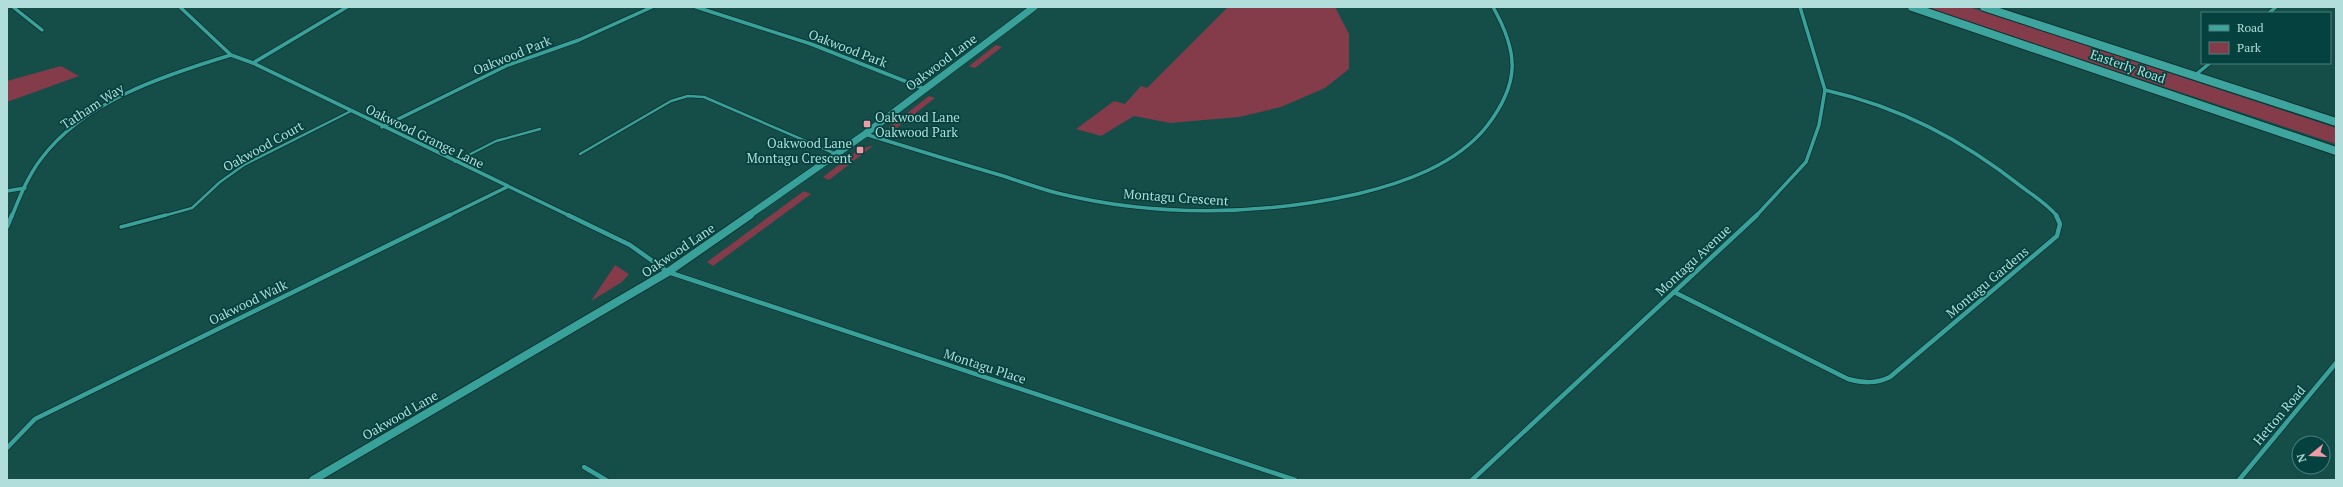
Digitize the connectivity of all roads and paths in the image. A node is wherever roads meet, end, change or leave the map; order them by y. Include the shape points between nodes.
1 (13, 7) edge
2 (180, 7) edge
3 (347, 7) edge
4 (652, 7) edge
5 (696, 7) edge
6 (1034, 7) edge
7 (1493, 7) edge
8 (1800, 7) edge
9 (1912, 7) edge
10 (1984, 7) edge
11 (42, 30) dead end
12 (231, 54) junction
13 (253, 63) junction
14 (2209, 64) edge
15 (2194, 76) junction
16 (925, 89) junction
17 (1825, 90) junction
18 (351, 111) junction
19 (2336, 122) edge
20 (382, 126) junction
21 (540, 128) dead end
22 (865, 134) junction
23 (2336, 150) edge
24 (580, 154) dead end
25 (836, 154) junction
26 (455, 162) junction
27 (507, 187) junction
28 (25, 188) junction
29 (7, 191) edge
30 (7, 227) edge
31 (121, 227) dead end
32 (668, 272) junction
33 (1674, 292) junction
34 (2336, 364) edge
35 (7, 448) edge
36 (584, 467) dead end
37 (313, 480) edge
38 (606, 480) edge
39 (1295, 480) edge
40 (1472, 480) edge
41 (2239, 480) edge

1 - 11 street
2 - 12 street, Oakwood Grange Lane
3 - 13 street
4 - 20 street, Oakwood Park via 579,40 508,65
5 - 16 street, Oakwood Park via 811,44
6 - 16 street, Oakwood Lane
7 - 22 street, Montagu Crescent via 1506,28 1515,61 1506,96 1486,128 1450,158 1402,182 1334,200 1265,210 1196,211 1120,204 1057,193
8 - 17 street, Montagu Avenue
9 - 23 main road, Easterly Road
10 - 15 main road, Easterly Road
12 - 13 street, Oakwood Grange Lane
12 - 28 street, Tatham Way via 181,70 121,97 70,130 46,152
13 - 18 street, Oakwood Grange Lane
14 - 15 street
15 - 19 main road, Easterly Road
16 - 22 street, Oakwood Lane
17 - 33 street, Montagu Avenue via 1819,125 1806,162 1768,205
17 - 33 street, Montagu Gardens via 1862,98 1889,108 1949,136 2018,183 2048,207 2060,221 2061,229 2051,242 1890,377 1872,383 1848,379
18 - 20 street, Oakwood Grange Lane
18 - 31 lane, Oakwood Court via 244,165 220,182 192,208
20 - 26 street, Oakwood Grange Lane
21 - 26 lane via 495,140
22 - 25 street, Oakwood Lane
24 - 25 lane via 671,101 696,96 704,97
25 - 32 street, Oakwood Lane
26 - 27 street, Oakwood Grange Lane
27 - 32 street, Oakwood Grange Lane via 630,245
27 - 35 street, Oakwood Walk via 35,419
28 - 29 street
28 - 30 street, Tatham Way
32 - 37 street, Oakwood Lane
32 - 39 street, Montagu Place
33 - 40 street, Montagu Avenue
34 - 41 street, Hetton Road
36 - 38 street

